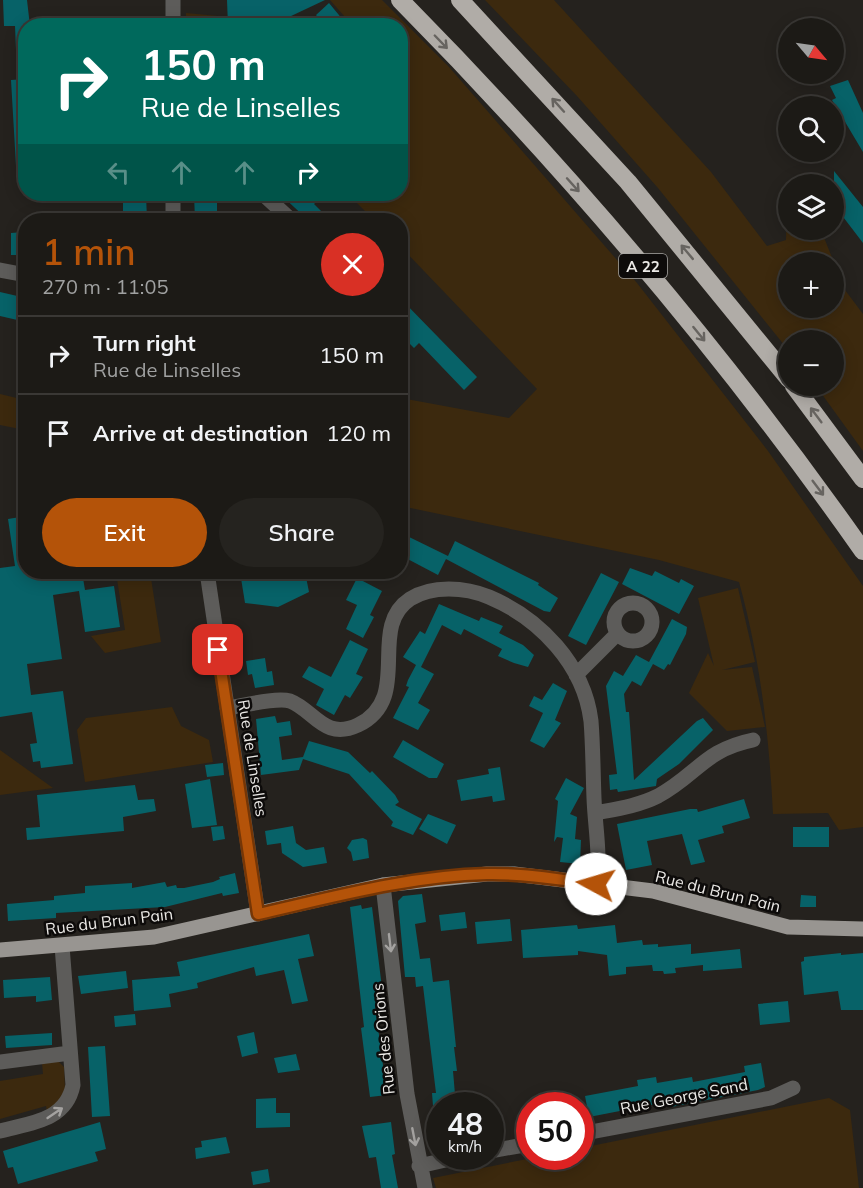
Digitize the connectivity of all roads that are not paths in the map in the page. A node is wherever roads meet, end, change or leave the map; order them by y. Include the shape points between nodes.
1 (173, 0) edge
2 (400, 0) edge
3 (460, 0) edge
4 (173, 18) edge
5 (271, 201) edge
6 (283, 213) edge
7 (0, 270) edge
8 (18, 273) edge
9 (778, 366) edge
10 (801, 396) edge
11 (863, 480) edge
12 (863, 551) edge
13 (208, 579) edge
14 (617, 634) dead end
15 (576, 675) junction
16 (227, 708) junction
17 (753, 740) dead end
18 (594, 813) junction
19 (596, 884) junction
20 (383, 885) junction
21 (258, 914) junction
22 (863, 929) edge
23 (62, 946) junction
24 (0, 950) edge
25 (70, 1053) junction
26 (0, 1062) edge
27 (793, 1088) dead end
28 (0, 1131) edge
29 (594, 1131) edge
30 (426, 1164) edge
31 (419, 1166) junction
32 (425, 1188) edge

1 - 4 street
2 -> 12 highway, A 22 via 524,129 630,251 755,405
9 -> 3 highway, A 22 via 628,182
5 - 6 street
7 - 8 street
11 -> 10 highway
13 - 16 street, Rue de Linselles
14 - 15 street
15 - 16 street via 555,645 521,615 475,592 438,590 410,599 396,613 384,698 374,714 355,727 329,728 284,700
15 - 18 street via 591,720
16 - 21 street, Rue de Linselles
17 - 18 street via 716,752 657,796 633,806
18 - 19 street via 599,859
19 - 20 main road, Rue du Brun Pain via 488,874
19 - 22 main road, Rue du Brun Pain via 653,891 788,927
20 - 21 main road, Rue du Brun Pain
20 -> 31 street, Rue des Orions
21 - 23 main road, Rue du Brun Pain via 154,938
23 - 24 main road, Rue du Brun Pain
23 - 25 street
25 - 26 street
28 -> 25 street via 50,1117 66,1104 73,1084
27 - 29 street, Rue George Sand via 771,1098
30 - 31 street
31 - 32 street, Rue des Orions

